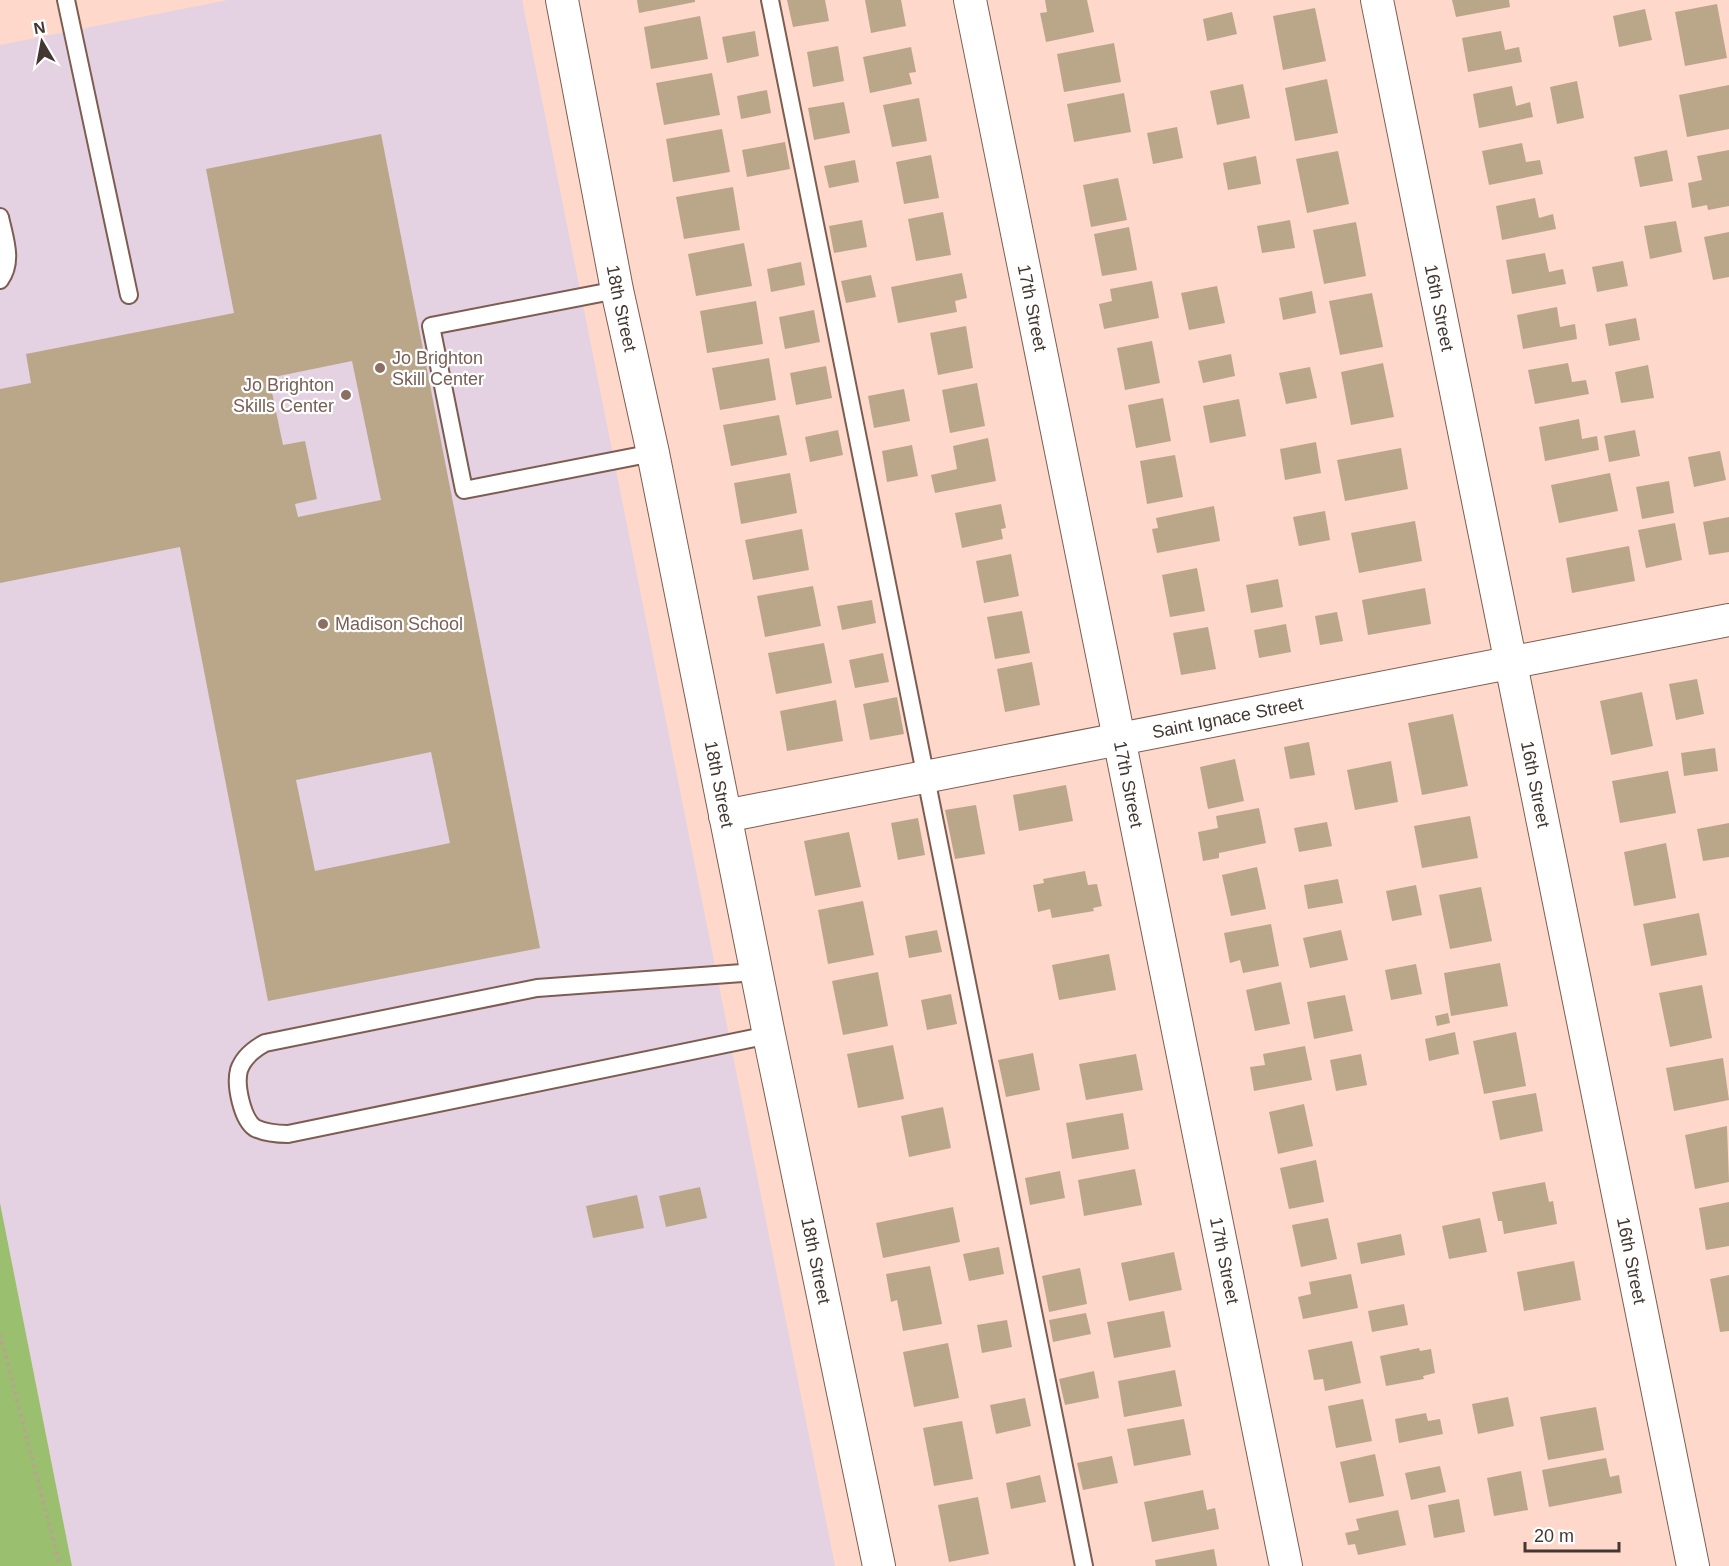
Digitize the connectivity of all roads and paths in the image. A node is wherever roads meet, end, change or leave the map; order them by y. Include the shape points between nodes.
1 (66, 0) edge
2 (562, 0) edge
3 (770, 0) edge
4 (970, 0) edge
5 (1377, 0) edge
6 (0, 217) edge
7 (0, 280) edge
8 (617, 290) junction
9 (129, 295) dead end
10 (653, 453) junction
11 (1729, 620) edge
12 (1510, 663) junction
13 (1118, 740) junction
14 (926, 777) junction
15 (725, 816) junction
16 (756, 972) junction
17 (769, 1035) junction
18 (0, 1334) edge
19 (60, 1566) edge
20 (879, 1566) edge
21 (1084, 1566) edge
22 (1286, 1566) edge
23 (1693, 1566) edge

1 - 9 lane
2 - 8 street, 18th Street
3 - 14 lane
4 - 13 street, 17th Street
5 - 12 street, 16th Street
6 - 7 lane via 8,256
8 - 10 street, 18th Street
8 - 10 lane via 431,326 464,490
10 - 15 street, 18th Street
11 - 12 street, Saint Ignace Street
12 - 13 street, Saint Ignace Street
12 - 23 street, 16th Street
13 - 14 street, Saint Ignace Street
13 - 22 street, 17th Street
14 - 15 street, Saint Ignace Street
14 - 21 lane
15 - 16 street, 18th Street
16 - 17 street, 18th Street
16 - 17 lane via 537,988 265,1043 251,1052 239,1070 243,1111 254,1127 271,1134 288,1134
17 - 20 street, 18th Street
18 - 19 path

